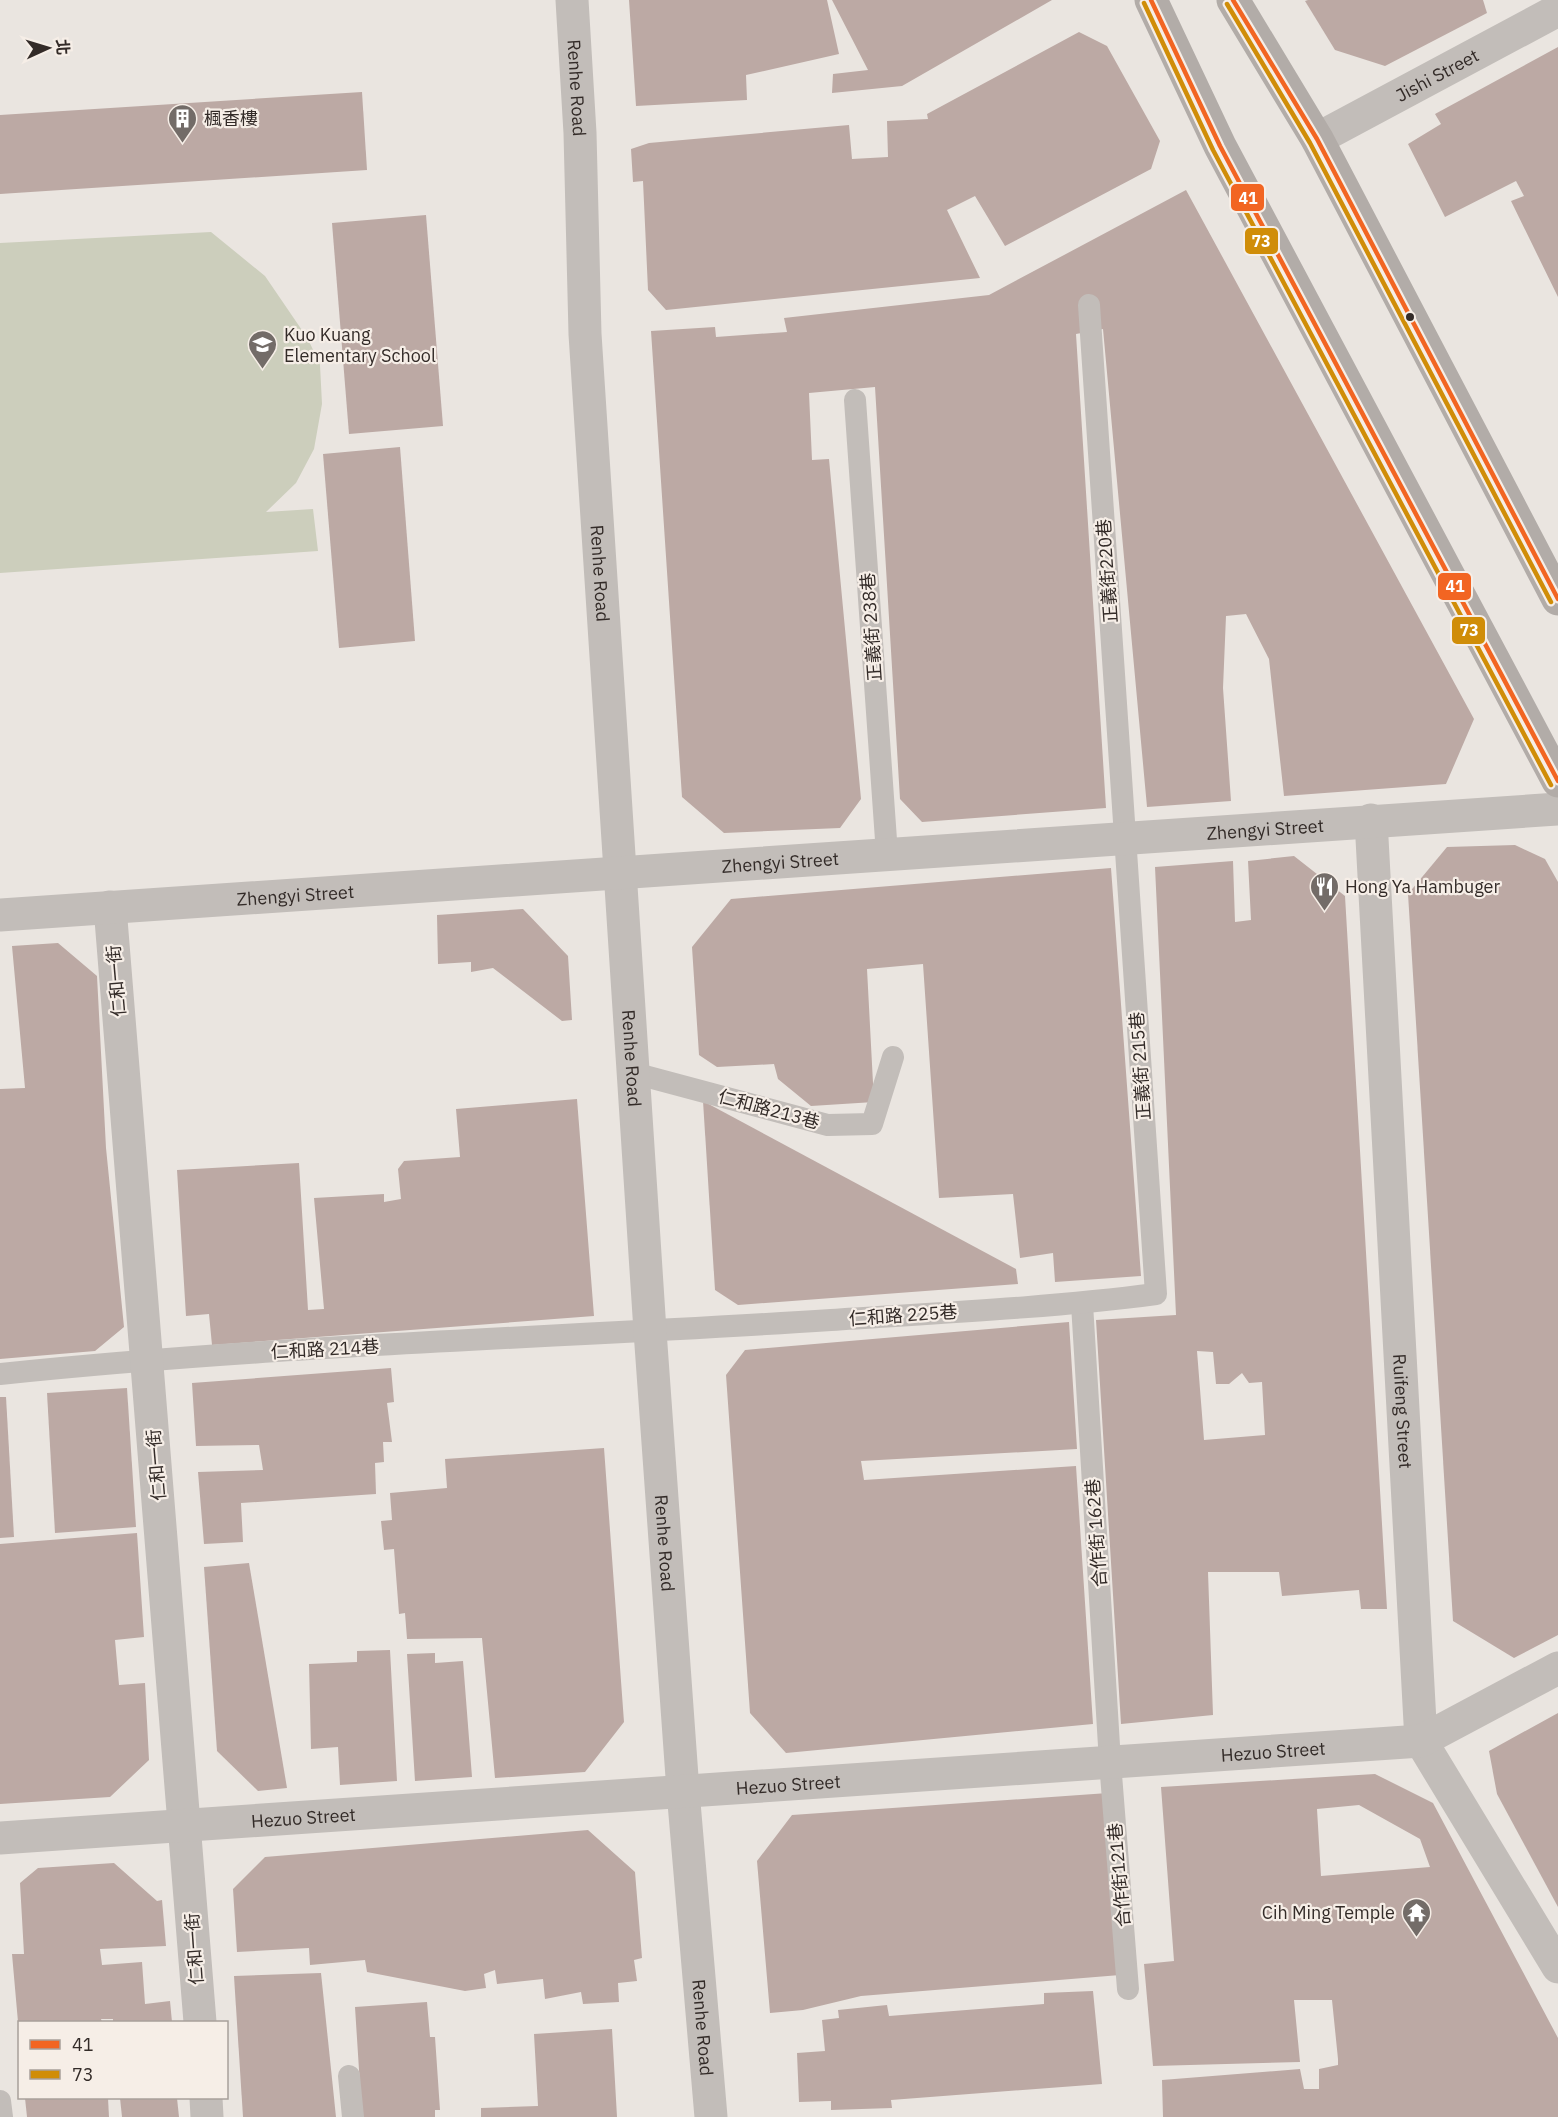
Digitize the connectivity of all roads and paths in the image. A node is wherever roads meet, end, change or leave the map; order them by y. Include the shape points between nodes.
1 (572, 0) edge
2 (1151, 0) edge
3 (1233, 0) edge
4 (1558, 10) edge
5 (1317, 139) junction
6 (1089, 305) dead end
7 (855, 400) dead end
8 (1558, 599) edge
9 (1558, 781) edge
10 (1558, 809) edge
11 (1371, 820) junction
12 (1124, 837) junction
13 (886, 854) junction
14 (622, 872) junction
15 (110, 908) junction
16 (0, 915) edge
17 (892, 1057) dead end
18 (634, 1073) junction
19 (1156, 1294) joint
20 (1082, 1304) junction
21 (650, 1331) junction
22 (148, 1358) junction
23 (0, 1374) edge
24 (1558, 1668) edge
25 (1421, 1741) junction
26 (1110, 1762) junction
27 (683, 1791) junction
28 (185, 1825) junction
29 (0, 1838) edge
30 (1558, 1967) edge
31 (1128, 1989) dead end
32 (200, 2021) edge
33 (349, 2076) dead end
34 (206, 2099) edge
35 (0, 2101) edge
36 (2, 2117) edge
37 (207, 2117) edge
38 (352, 2117) edge
39 (711, 2117) edge

1 - 14 street, Renhe Road via 585,334
2 - 9 main road via 1220,146
3 - 5 main road
4 - 5 street, Jishi Street
5 - 8 main road
6 - 12 lane, 正義街220巷
7 - 13 lane, 正義街 238巷
10 - 11 street, Zhengyi Street
11 - 12 street, Zhengyi Street
11 - 25 street, Ruifeng Street
12 - 13 street, Zhengyi Street
12 - 19 lane, 正義街 215巷
13 - 14 street, Zhengyi Street
14 - 15 street, Zhengyi Street
14 - 18 street, Renhe Road
15 - 16 street, Zhengyi Street
15 - 22 street, 仁和一街
17 - 18 lane, 仁和路213巷 via 872,1124 828,1125
18 - 21 street, Renhe Road
19 - 20 lane, 仁和路 225巷
20 - 21 lane, 仁和路 225巷
20 - 26 lane, 合作街 162巷
21 - 22 lane, 仁和路 214巷
21 - 27 street, Renhe Road
22 - 23 lane, 仁和路 214巷
22 - 28 street, 仁和一街
24 - 25 street, Hezuo Street
25 - 26 street, Hezuo Street
25 - 30 street, Ruifeng Street
26 - 27 street, Hezuo Street
26 - 31 lane, 合作街121巷
27 - 28 street, Hezuo Street
27 - 39 street, Renhe Road
28 - 29 street, Hezuo Street
28 - 32 street, 仁和一街
33 - 38 lane
34 - 37 street
35 - 36 lane

